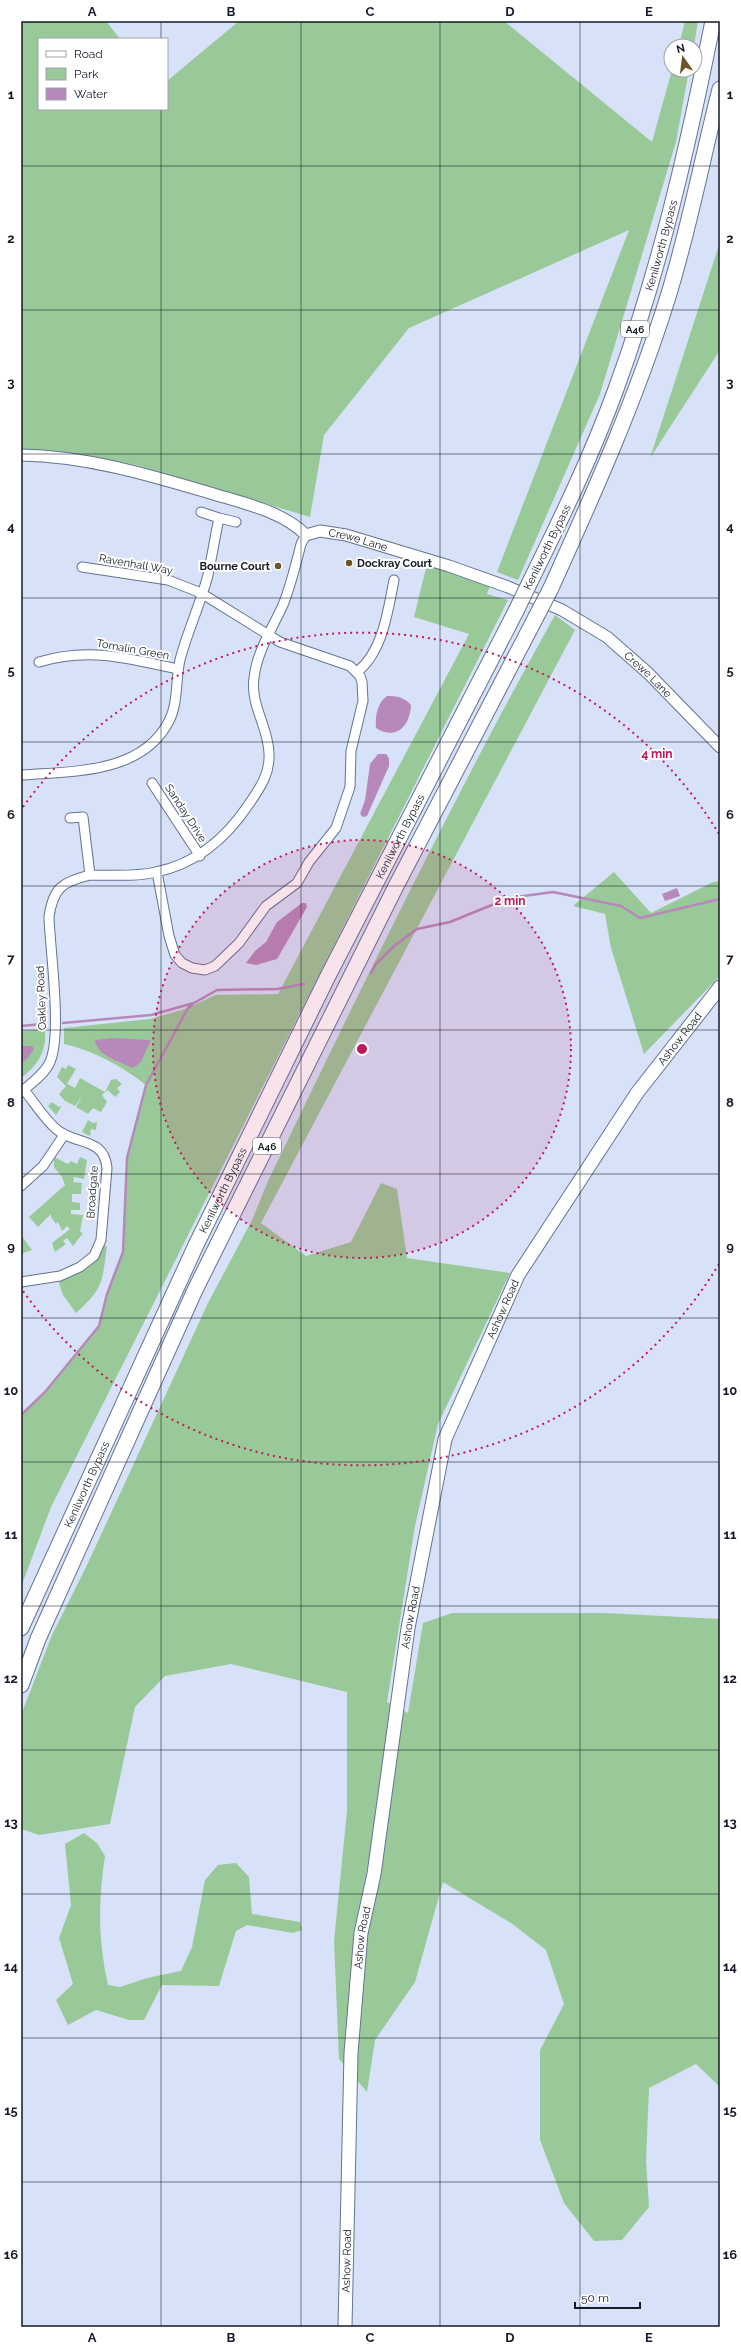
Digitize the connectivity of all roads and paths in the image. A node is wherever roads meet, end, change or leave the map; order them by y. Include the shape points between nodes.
1 (713, 21) edge
2 (720, 89) edge
3 (21, 455) edge
4 (201, 512) dead end
5 (219, 518) junction
6 (236, 522) dead end
7 (306, 535) junction
8 (82, 567) dead end
9 (394, 580) dead end
10 (201, 593) junction
11 (268, 634) junction
12 (39, 662) dead end
13 (177, 669) junction
14 (358, 672) junction
15 (720, 747) edge
16 (23, 775) dead end
17 (152, 783) dead end
18 (70, 818) dead end
19 (200, 856) junction
20 (157, 872) junction
21 (90, 875) junction
22 (720, 986) edge
23 (22, 1091) edge
24 (64, 1135) junction
25 (21, 1186) edge
26 (21, 1282) edge
27 (21, 1628) edge
28 (21, 1685) edge
29 (344, 2327) edge

1 - 27 highway, Kenilworth Bypass / A46, bridge via 680,178 653,277 616,389 572,496 516,611 327,978 203,1231
2 - 28 highway, Kenilworth Bypass / A46, bridge via 698,186 665,307 634,396 598,485 536,617 395,888 195,1290 42,1632
3 - 7 street via 81,461 133,470 280,517 292,522
4 - 5 street
5 - 6 street
5 - 10 street
7 - 11 street via 283,603
7 - 15 street, Crewe Lane via 320,531 346,535 449,566 562,610 607,637 648,672
8 - 10 street, Ravenhall Way via 168,580
9 - 14 street via 377,644 370,660
10 - 11 street, Ravenhall Way
10 - 13 street
11 - 14 street, Ravenhall Way via 290,647 345,663
11 - 19 street via 254,678 256,707 269,753 267,773 244,812 221,839
12 - 13 street, Tomalin Green via 58,656 96,654
13 - 16 street via 170,717 150,746 135,756 115,764 83,770 52,769
14 - 20 street via 362,682 363,701 351,751 350,787 336,828 309,862 297,883 266,906 239,943 215,966 205,970 192,968 176,955 169,936
17 - 19 street, Sanday Drive
18 - 21 street via 83,817
19 - 20 street
20 - 21 street
21 - 23 street, Oakley Road via 70,880 62,885 51,904 49,918 55,1008 54,1052 50,1064 41,1075
22 - 29 main road, Ashow Road via 637,1093 518,1275 445,1440 408,1628 374,1874 361,1933 351,2053
23 - 24 street, Broadgate
24 - 25 street via 44,1166
24 - 26 street, Broadgate via 96,1147 106,1160 100,1245 89,1261 71,1271 50,1279

